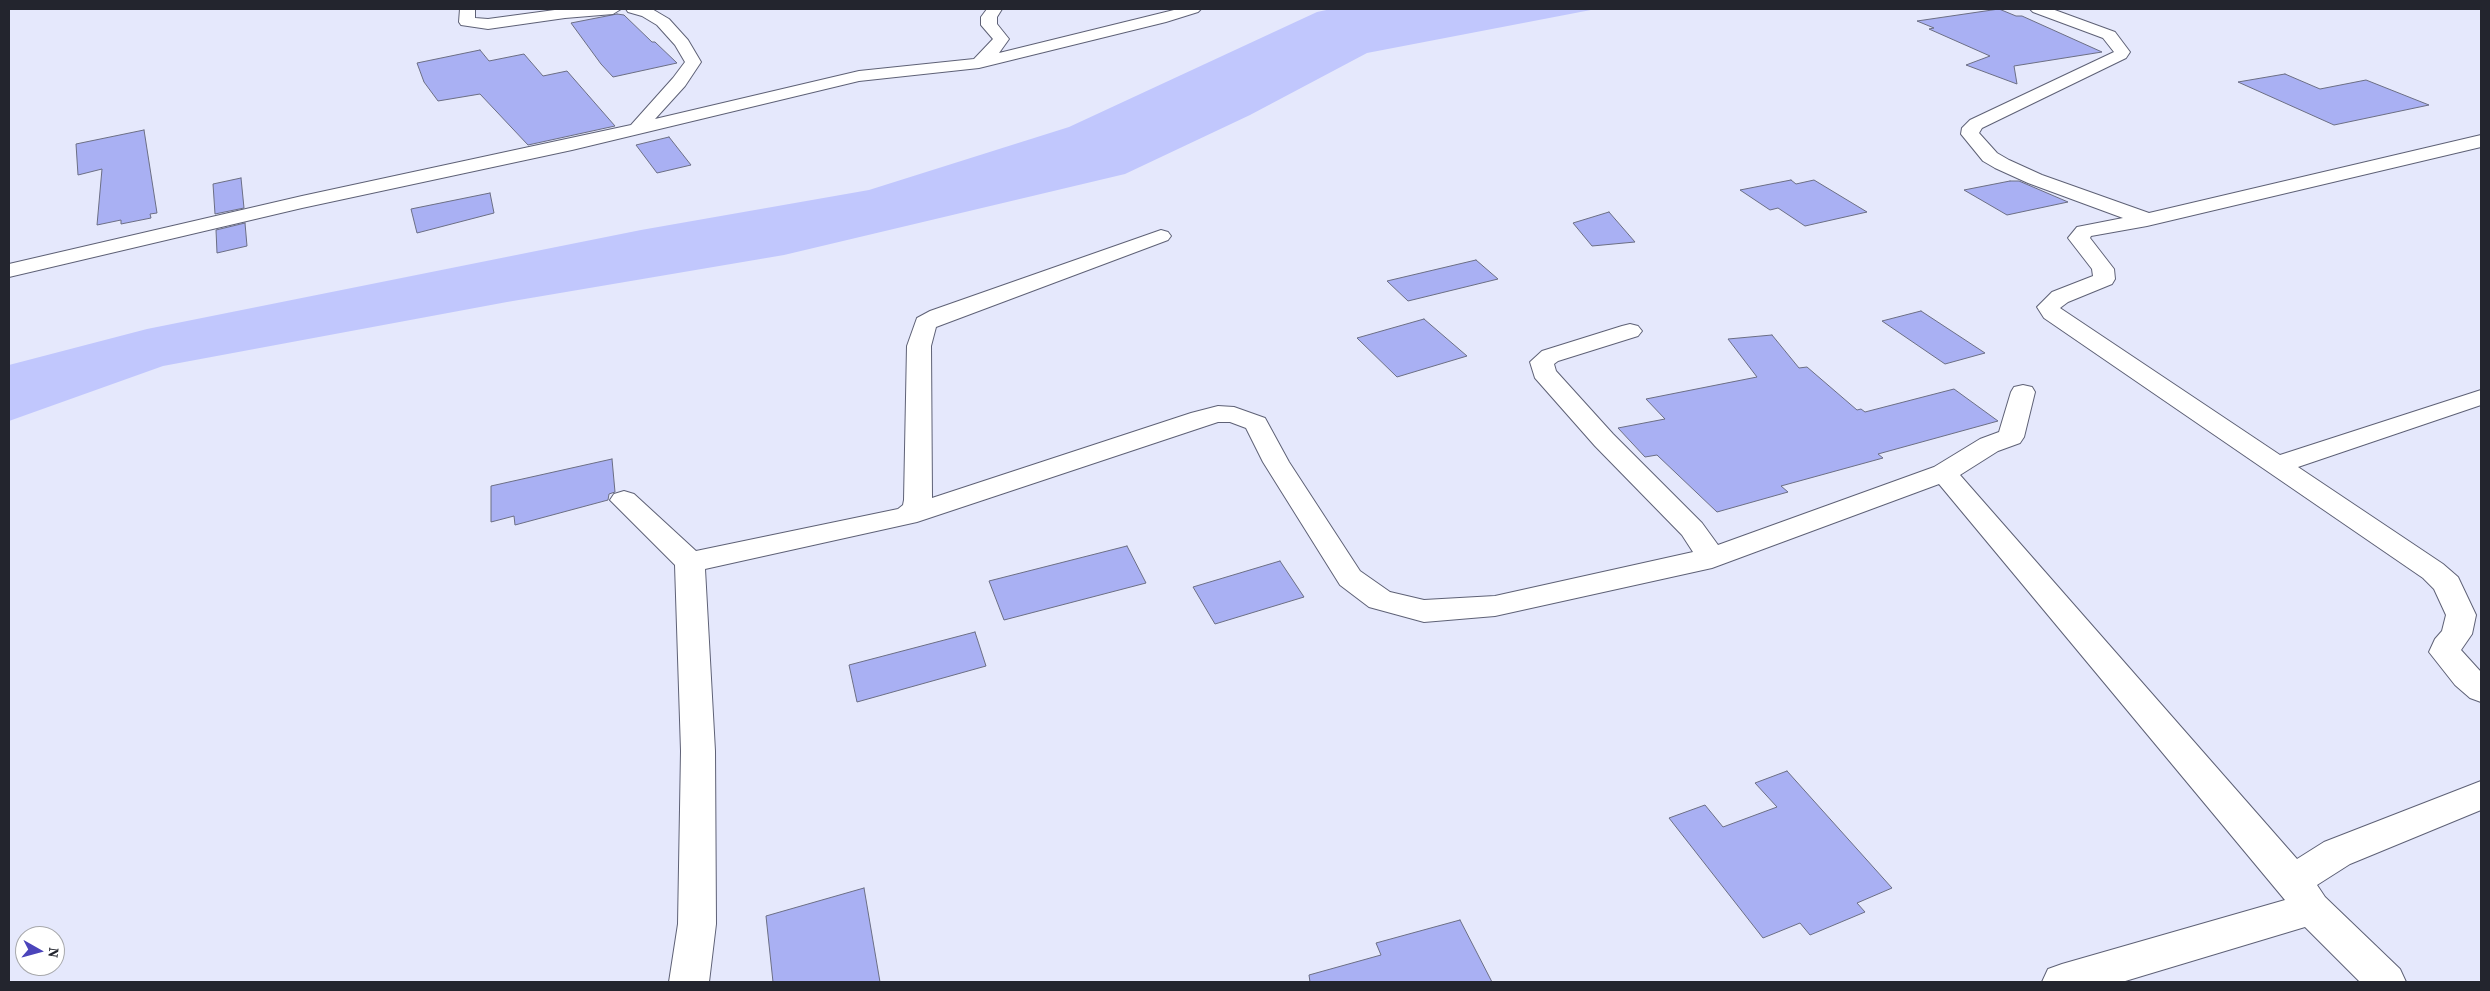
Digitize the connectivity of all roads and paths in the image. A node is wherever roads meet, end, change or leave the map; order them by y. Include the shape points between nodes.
1 (468, 9) edge
2 (613, 9) edge
3 (633, 9) edge
4 (994, 9) edge
5 (1193, 9) edge
6 (2038, 9) edge
7 (978, 63) junction
8 (638, 127) junction
9 (2481, 141) edge
10 (2147, 220) junction
11 (1161, 236) dead end
12 (9, 271) edge
13 (1630, 331) dead end
14 (2023, 392) dead end
15 (2481, 397) edge
16 (2276, 465) junction
17 (1944, 473) junction
18 (624, 500) dead end
19 (907, 516) junction
20 (1712, 558) junction
21 (690, 562) junction
22 (2481, 690) edge
23 (2481, 795) edge
24 (2303, 895) junction
25 (689, 982) edge
26 (2062, 982) edge
27 (2386, 982) edge

1 - 2 street via 468,22 488,24
3 - 8 street via 647,12 663,22 682,43 693,62
4 - 7 street via 989,16 989,25 1001,39
5 - 7 street
6 - 10 street via 2109,35 2122,52 1976,124 1970,134 1990,157 2002,164
7 - 8 street via 859,76
8 - 12 street
9 - 10 street
10 - 16 street via 2084,231 2079,238 2104,269 2104,279 2060,297 2048,307 2052,314
11 - 19 street via 926,323 919,346 918,500 916,509
13 - 20 street via 1550,356 1542,362 1544,373 1604,440 1692,529
14 - 17 street via 2011,437 1989,445
15 - 16 street
16 - 22 street via 2447,584 2461,615 2457,634 2445,652
17 - 20 street
17 - 24 street
18 - 21 street
19 - 20 street via 1218,414 1234,415 1256,423 1281,470 1350,578 1380,600 1424,611 1495,606
19 - 21 street
21 - 25 street via 698,771 697,924
23 - 24 street via 2337,852
24 - 26 street
24 - 27 street

